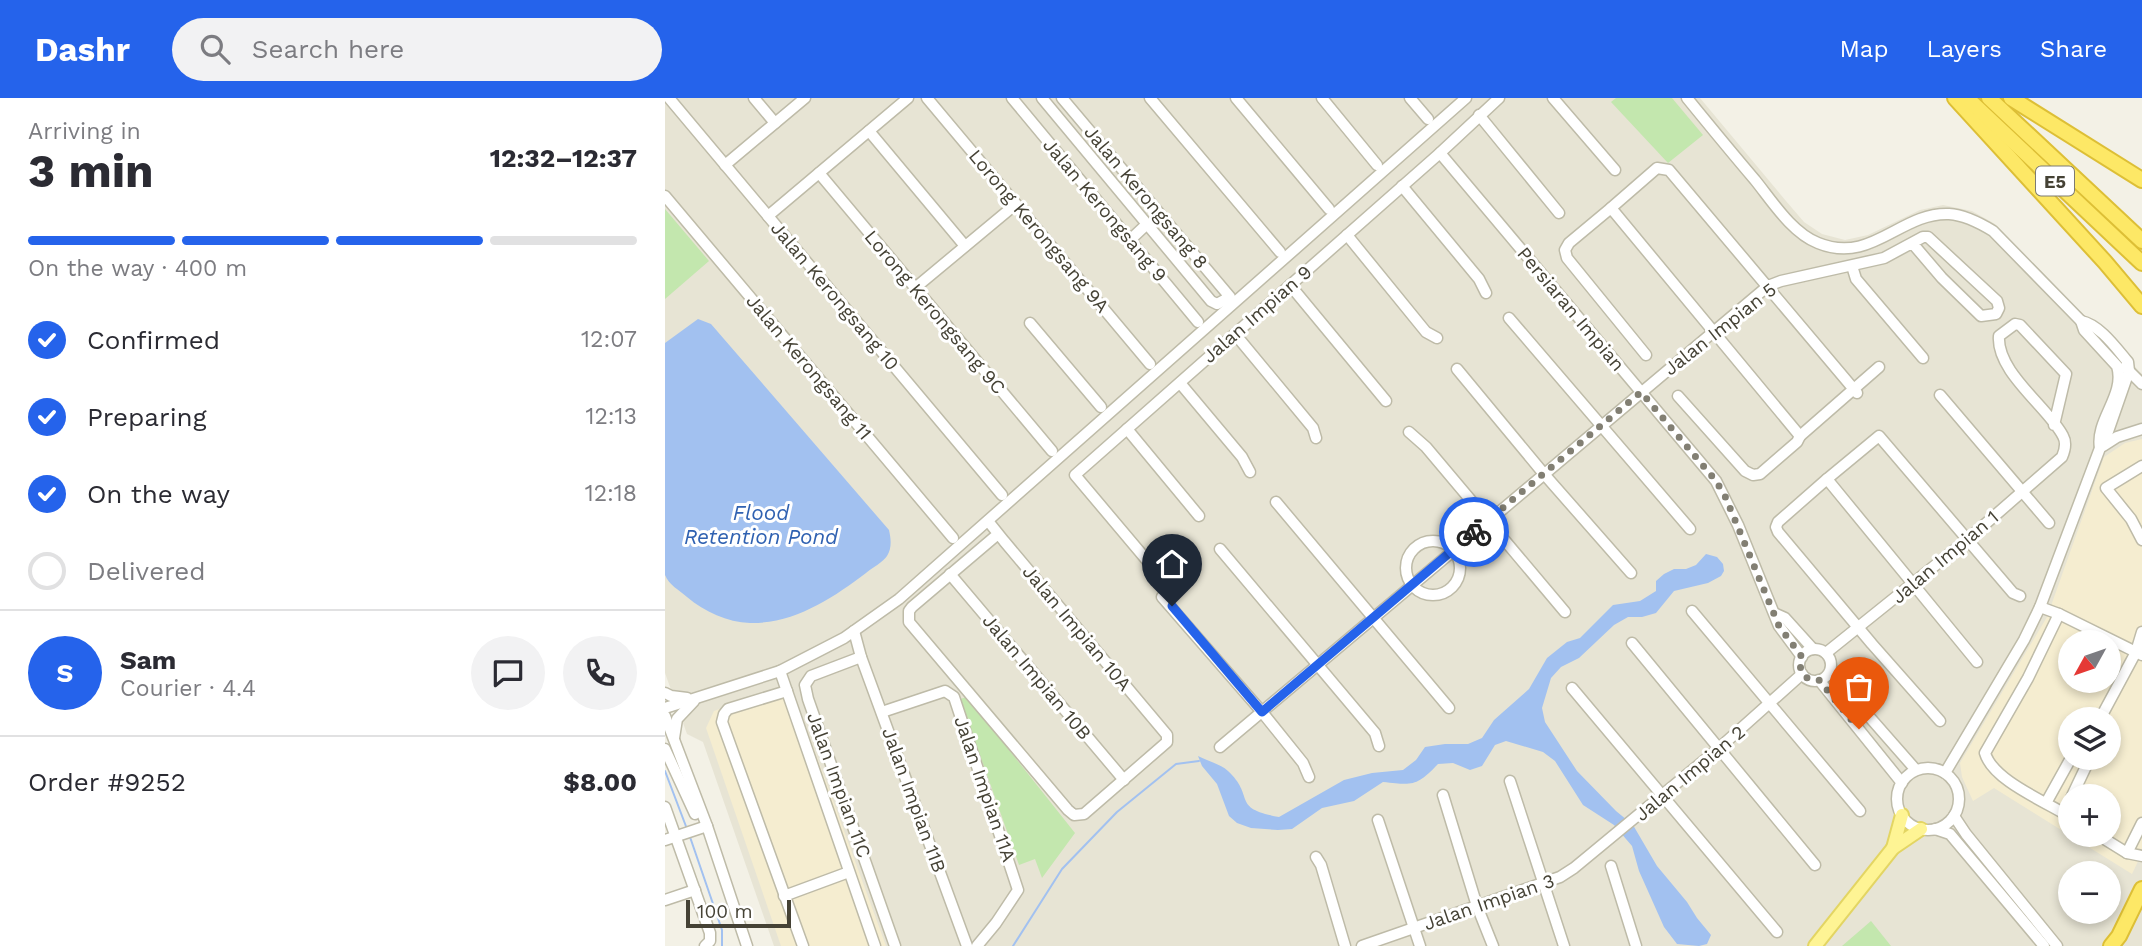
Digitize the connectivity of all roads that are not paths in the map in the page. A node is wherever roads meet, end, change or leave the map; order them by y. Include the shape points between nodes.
1 (669, 98) edge
2 (754, 98) edge
3 (806, 98) edge
4 (908, 98) edge
5 (927, 98) edge
6 (1012, 98) edge
7 (1042, 98) edge
8 (1062, 98) edge
9 (1150, 98) edge
10 (1236, 98) edge
11 (1322, 98) edge
12 (1410, 98) edge
13 (1466, 98) edge
14 (1499, 98) edge
15 (1553, 98) edge
16 (1686, 98) edge
17 (1955, 98) edge
18 (1968, 98) edge
19 (1989, 98) edge
20 (2011, 98) edge
21 (1479, 115) junction
22 (1428, 119) dead end
23 (775, 123) junction
24 (869, 131) junction
25 (1440, 153) junction
26 (725, 165) junction
27 (1377, 165) dead end
28 (1615, 170) dead end
29 (819, 173) junction
30 (2142, 180) edge
31 (1402, 187) junction
32 (665, 196) edge
33 (1016, 204) junction
34 (1611, 208) junction
35 (1329, 209) dead end
36 (1559, 213) dead end
37 (768, 216) junction
38 (1147, 224) junction
39 (1347, 235) junction
40 (1129, 240) junction
41 (2142, 241) edge
42 (1913, 244) junction
43 (965, 246) junction
44 (1280, 252) dead end
45 (2142, 263) edge
46 (1852, 266) junction
47 (1290, 285) junction
48 (1768, 286) junction
49 (915, 288) junction
50 (1486, 293) dead end
51 (2142, 306) edge
52 (1509, 318) dead end
53 (2081, 321) junction
54 (1198, 322) dead end
55 (1030, 323) dead end
56 (1714, 330) junction
57 (1235, 334) junction
58 (1437, 338) dead end
59 (1646, 355) dead end
60 (2111, 357) junction
61 (1923, 358) dead end
62 (1150, 364) dead end
63 (1879, 367) dead end
64 (1457, 369) dead end
65 (2129, 371) junction
66 (1180, 383) junction
67 (2142, 384) edge
68 (1855, 391) junction
69 (1641, 392) junction
70 (1940, 395) dead end
71 (1678, 396) dead end
72 (1386, 401) dead end
73 (1101, 407) dead end
74 (1601, 425) junction
75 (2054, 425) junction
76 (1127, 429) junction
77 (2142, 429) edge
78 (1409, 432) dead end
79 (1800, 436) junction
80 (1315, 438) dead end
81 (2100, 448) junction
82 (1052, 451) dead end
83 (2142, 466) edge
84 (1249, 472) dead end
85 (1544, 474) junction
86 (1827, 479) junction
87 (2023, 491) junction
88 (1002, 495) dead end
89 (1276, 502) dead end
90 (1199, 516) dead end
91 (1488, 520) junction
92 (988, 521) junction
93 (2049, 523) dead end
94 (1689, 529) dead end
95 (998, 534) junction
96 (953, 538) dead end
97 (1968, 539) junction
98 (2142, 540) edge
99 (1220, 549) dead end
100 (1454, 550) junction
101 (1150, 564) dead end
102 (1631, 573) dead end
103 (950, 575) junction
104 (1912, 584) junction
105 (1413, 585) junction
106 (2020, 596) dead end
107 (1162, 597) dead end
108 (2040, 607) junction
109 (1692, 611) dead end
110 (1565, 612) dead end
111 (1776, 614) junction
112 (2059, 614) junction
113 (1374, 618) junction
114 (1859, 628) junction
115 (2142, 632) edge
116 (852, 633) junction
117 (1632, 643) dead end
118 (1813, 649) junction
119 (1826, 653) junction
120 (2139, 653) edge
121 (860, 655) junction
122 (1802, 657) junction
123 (1976, 662) dead end
124 (1318, 665) junction
125 (780, 671) junction
126 (1830, 672) junction
127 (1802, 674) junction
128 (1819, 680) junction
129 (1572, 688) dead end
130 (787, 691) junction
131 (665, 693) edge
132 (698, 699) junction
133 (1770, 704) junction
134 (2107, 707) edge
135 (1449, 708) dead end
136 (1863, 709) junction
137 (665, 712) edge
138 (881, 712) junction
139 (1262, 712) junction
140 (1851, 719) junction
141 (1940, 721) dead end
142 (1878, 727) junction
143 (674, 738) junction
144 (1866, 738) junction
145 (1379, 746) dead end
146 (1220, 747) dead end
147 (665, 749) edge
148 (1718, 749) junction
149 (1916, 770) junction
150 (2064, 770) edge
151 (1945, 773) junction
152 (1309, 777) dead end
153 (1124, 780) junction
154 (1510, 781) dead end
155 (1902, 783) junction
156 (1443, 795) dead end
157 (1662, 796) junction
158 (2046, 803) junction
159 (665, 807) edge
160 (2058, 810) edge
161 (1860, 811) dead end
162 (1902, 815) junction
163 (1954, 816) junction
164 (697, 818) junction
165 (1378, 820) dead end
166 (2142, 823) edge
167 (704, 827) junction
168 (1921, 829) junction
169 (1935, 829) junction
170 (679, 835) edge
171 (705, 840) junction
172 (2117, 847) edge
173 (1893, 848) junction
174 (2127, 853) junction
175 (2142, 856) edge
176 (1315, 857) dead end
177 (1815, 865) dead end
178 (1611, 866) dead end
179 (1574, 868) joint
180 (849, 872) junction
181 (1542, 883) junction
182 (2142, 889) edge
183 (695, 890) junction
184 (784, 896) junction
185 (665, 900) edge
186 (1477, 906) junction
187 (2142, 906) edge
188 (1413, 928) junction
189 (1777, 932) dead end
190 (707, 944) edge
191 (745, 946) edge
192 (803, 946) edge
193 (875, 946) edge
194 (895, 946) edge
195 (967, 946) edge
196 (977, 946) edge
197 (1345, 946) edge
198 (1362, 946) edge
199 (1420, 946) edge
200 (1493, 946) edge
201 (1565, 946) edge
202 (1636, 946) edge
203 (1815, 946) edge
204 (2044, 946) edge
205 (2057, 946) edge
206 (2111, 946) edge
207 (2121, 946) edge

1 - 26 street, Jalan Kerongsang 10
2 - 23 street
3 - 23 street
4 - 24 street
5 - 33 street, Lorong Kerongsang 9A
6 - 40 street, Jalan Kerongsang 9
7 - 38 street
8 - 38 street, Jalan Kerongsang 8 via 1230,297 1217,304 1211,301
9 - 44 street
10 - 35 street
11 - 27 street
12 - 22 street
13 - 92 street
14 - 21 street, Jalan Impian 9
15 - 28 street
16 - 53 street via 1807,237 1848,250 1933,216 1948,214 1976,221 1993,231
17 - 51 highway
18 - 45 highway, E5
19 - 41 highway, E5
20 - 30 highway
21 - 25 street, Jalan Impian 9
21 - 36 street
23 - 26 street
24 - 29 street
24 - 43 street
25 - 31 street, Jalan Impian 9
25 - 69 street, Persiaran Impian
26 - 37 street, Jalan Kerongsang 10
29 - 37 street
29 - 49 street, Lorong Kerongsang 9C
31 - 39 street, Jalan Impian 9
31 - 50 street
32 - 96 street, Jalan Kerongsang 11
33 - 43 street
33 - 62 street, Lorong Kerongsang 9A
34 - 48 street via 1657,168 1669,170
34 - 56 street
34 - 59 street via 1565,250
37 - 88 street, Jalan Kerongsang 10
38 - 40 street
39 - 47 street, Jalan Impian 9
39 - 58 street via 1426,332
40 - 54 street, Jalan Kerongsang 9
42 - 42 street, Jalan Impian 5 via 1981,316 1996,314 1997,301 1928,236
42 - 46 street, Jalan Impian 5
43 - 49 street
46 - 48 street, Jalan Impian 5
46 - 61 street via 1856,279
47 - 57 street, Jalan Impian 9
47 - 72 street
48 - 56 street, Jalan Impian 5
48 - 68 street
49 - 82 street, Lorong Kerongsang 9C
52 - 74 street
53 - 60 street
53 - 65 street via 2089,323 2121,354
55 - 73 street
56 - 69 street, Jalan Impian 5
56 - 79 street
57 - 66 street, Jalan Impian 9
57 - 80 street via 1313,428
60 - 65 street
60 - 81 street via 2118,380 2098,437
63 - 68 street
64 - 85 street
65 - 67 street
65 - 81 street
66 - 76 street, Jalan Impian 9
66 - 84 street via 1242,457
68 - 79 street
69 - 74 street, Jalan Impian 5
69 - 111 street, Persiaran Impian via 1721,489
70 - 87 street
71 - 79 street via 1752,475 1760,474
74 - 85 street, Jalan Impian 5
74 - 94 street
75 - 75 street via 2017,380 1998,345 1999,336 2015,324 2066,374
75 - 87 street, Jalan Impian 1 via 2064,437 2062,457
76 - 90 street
76 - 101 street, Jalan Impian 9 via 1075,475
77 - 81 street
78 - 91 street
81 - 108 street
83 - 98 street via 2106,488
85 - 91 street, Jalan Impian 5
85 - 102 street
86 - 97 street via 1879,436
86 - 104 street
86 - 114 street via 1776,527
87 - 93 street
87 - 97 street, Jalan Impian 1
89 - 113 street
91 - 100 street, Jalan Impian 5
91 - 110 street
92 - 95 street, Jalan Impian 10A
92 - 116 street via 899,599
95 - 103 street
95 - 153 street, Jalan Impian 10A via 1167,735 1167,742
97 - 104 street, Jalan Impian 1
97 - 106 street
99 - 124 street
100 - 105 street, Jalan Impian 5
100 - 105 street via 1460,567 1447,590 1430,594
100 - 105 street via 1439,541 1415,548 1406,571
103 - 153 street, Jalan Impian 10B
103 - 153 street via 912,607 909,622 1068,810 1084,814
104 - 114 street, Jalan Impian 1
104 - 123 street
105 - 113 street, Jalan Impian 5
107 - 139 street
108 - 112 street
108 - 151 street
109 - 133 street
111 - 118 street, Persiaran Impian via 1786,618
111 - 122 street, Persiaran Impian via 1779,626
112 - 120 street
112 - 158 street via 1985,753 1993,769
113 - 124 street, Jalan Impian 5
113 - 135 street
114 - 119 street, Jalan Impian 1
114 - 141 street
115 - 120 street
116 - 121 street, Jalan Impian 11B
116 - 125 street
117 - 148 street
118 - 119 street
118 - 122 street
119 - 126 street
120 - 134 street
121 - 138 street, Jalan Impian 11B
121 - 194 street, Jalan Impian 11C via 811,676 805,685
122 - 127 street
124 - 139 street, Jalan Impian 5
124 - 145 street via 1375,733
125 - 130 street
125 - 132 street
126 - 128 street
126 - 136 street
127 - 128 street
127 - 133 street, Jalan Impian 2
128 - 140 street
129 - 157 street
130 - 180 street
130 - 184 street via 728,709 722,722
131 - 132 street
132 - 137 street
132 - 143 street via 680,714
133 - 148 street, Jalan Impian 2
133 - 161 street
136 - 140 street
136 - 142 street
137 - 143 street
138 - 195 street, Jalan Impian 11B
138 - 196 street, Jalan Impian 11A via 945,691 954,697 1018,890
139 - 146 street, Jalan Impian 5
139 - 152 street
140 - 144 street
142 - 144 street
142 - 149 street
143 - 167 street
144 - 155 street
147 - 164 street
148 - 157 street, Jalan Impian 2
148 - 177 street
149 - 151 street via 1931,768
149 - 155 street
150 - 158 street
151 - 163 street via 1957,788
154 - 181 street
155 - 162 street via 1898,796
156 - 186 street
157 - 179 street, Jalan Impian 2
157 - 189 street
158 - 160 street
159 - 170 street
162 - 168 street
162 - 173 main road
163 - 169 street
163 - 205 street
164 - 167 street
164 - 170 street
165 - 188 street
166 - 174 street
167 - 170 street
167 - 171 street
167 - 191 street
168 - 169 street
168 - 173 main road
169 - 204 street via 1949,834
170 - 171 street via 696,832
170 - 183 street
171 - 191 street
172 - 174 street
173 - 203 main road
174 - 175 street
176 - 197 street
178 - 202 street
179 - 181 street, Jalan Impian 3
180 - 184 street
180 - 193 street
181 - 186 street, Jalan Impian 3
181 - 201 street
182 - 206 highway
183 - 185 street
183 - 190 street via 710,933
184 - 192 street
186 - 188 street, Jalan Impian 3
186 - 200 street
187 - 207 highway
188 - 198 street, Jalan Impian 3
188 - 199 street

